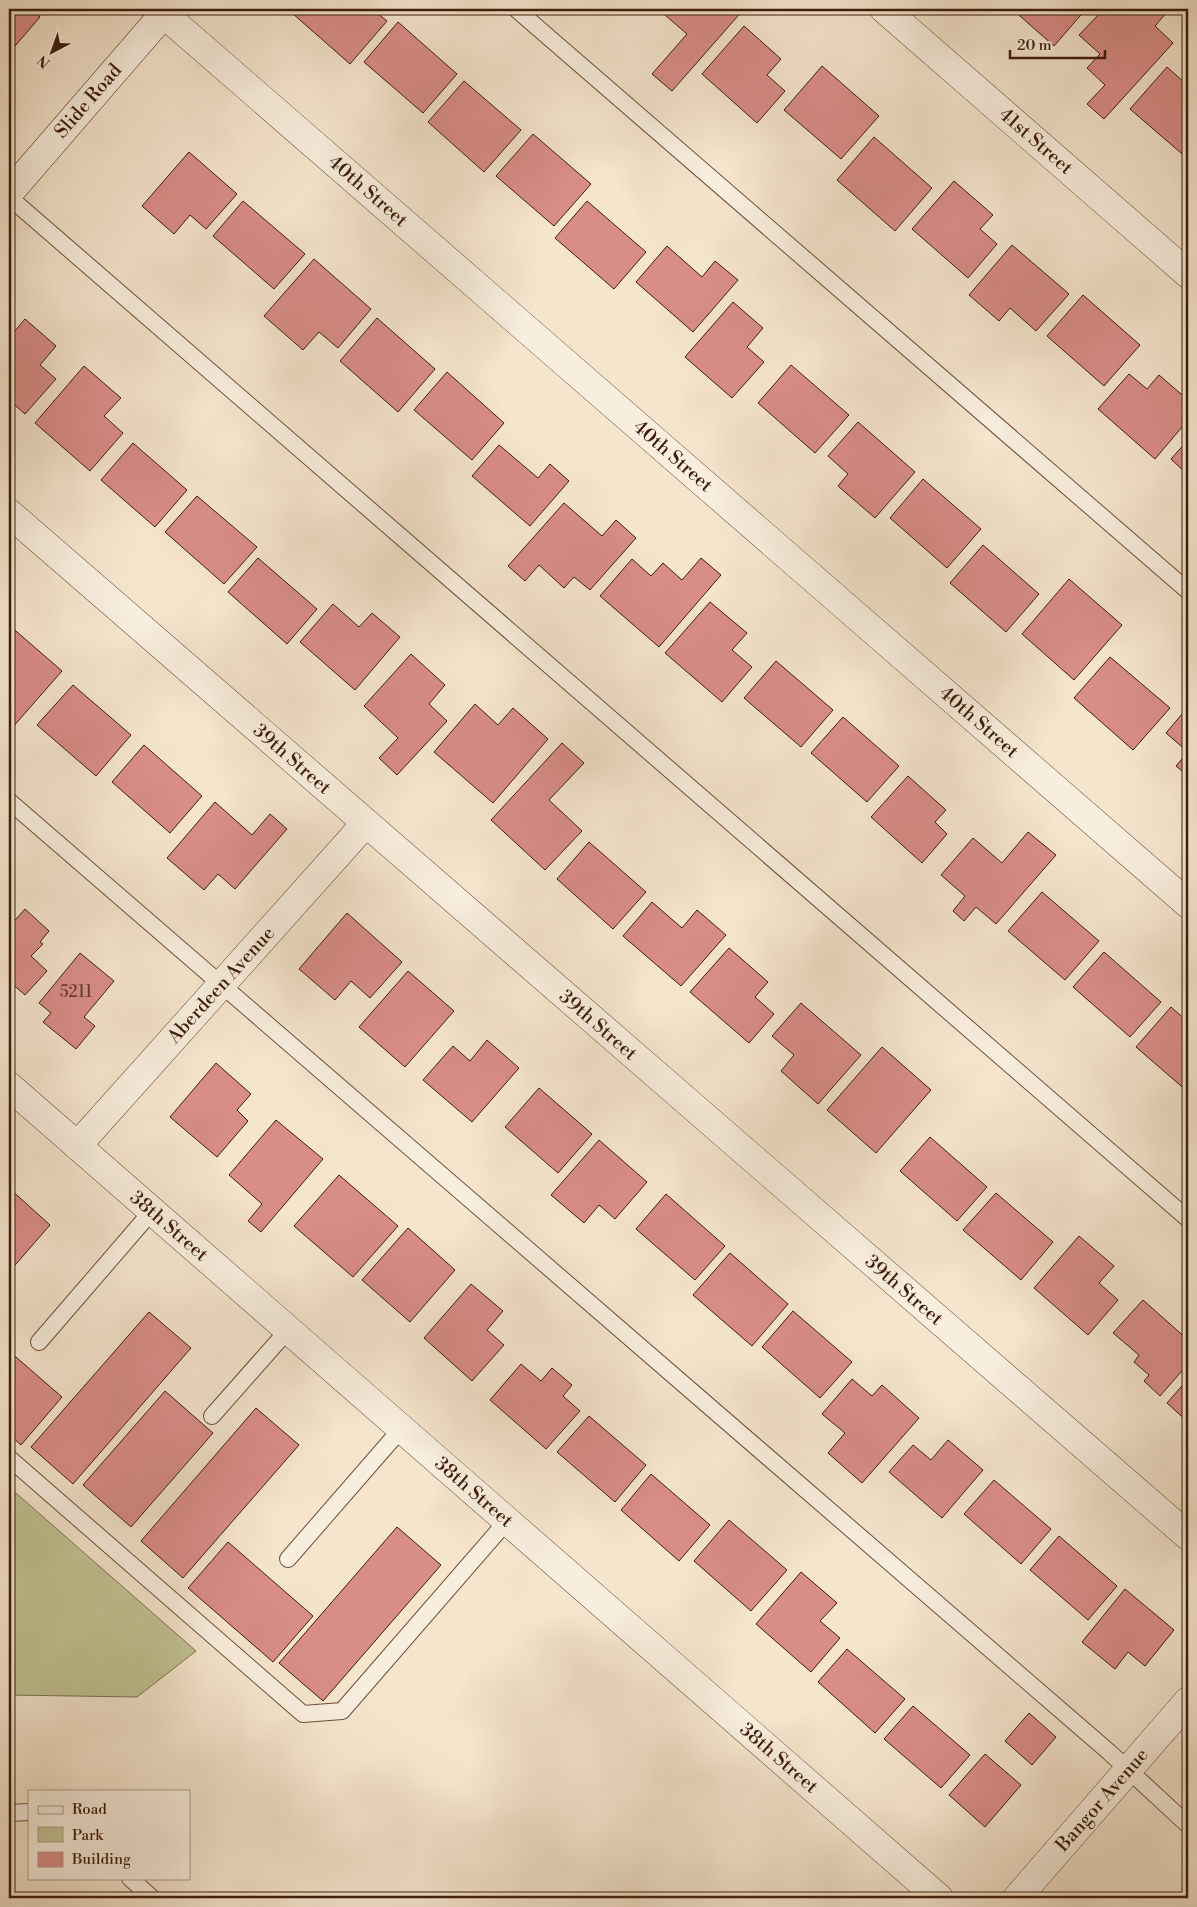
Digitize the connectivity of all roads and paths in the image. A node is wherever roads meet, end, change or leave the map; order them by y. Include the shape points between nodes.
1 (516, 9) edge
2 (884, 9) edge
3 (163, 10) edge
4 (9, 195) edge
5 (1188, 274) edge
6 (9, 513) edge
7 (1188, 591) edge
8 (9, 801) edge
9 (366, 824) junction
10 (1188, 904) edge
11 (221, 985) junction
12 (9, 1086) edge
13 (77, 1146) junction
14 (152, 1211) junction
15 (1188, 1219) edge
16 (288, 1330) junction
17 (39, 1342) dead end
18 (212, 1416) dead end
19 (402, 1428) junction
20 (9, 1458) edge
21 (507, 1520) junction
22 (1188, 1536) edge
23 (288, 1559) dead end
24 (1188, 1701) edge
25 (1129, 1769) junction
26 (28, 1812) edge
27 (9, 1813) edge
28 (1188, 1825) edge
29 (132, 1880) edge
30 (152, 1898) edge
31 (939, 1898) edge
32 (1017, 1898) edge

1 - 7 lane
2 - 5 street, 41st Street
3 - 4 street, Slide Road
3 - 10 street, 40th Street
4 - 15 lane
6 - 9 street, 39th Street
8 - 11 lane
9 - 11 street, Aberdeen Avenue
9 - 22 street, 39th Street
11 - 13 street, Aberdeen Avenue
11 - 25 lane
12 - 13 street, 38th Street
13 - 14 street, 38th Street
14 - 16 street, 38th Street
14 - 17 lane
16 - 18 lane
16 - 19 street, 38th Street
19 - 21 street, 38th Street
19 - 23 lane
20 - 21 lane via 303,1714 342,1711
21 - 31 street, 38th Street
24 - 25 street, Bangor Avenue
25 - 28 lane
25 - 32 street, Bangor Avenue
26 - 27 lane
29 - 30 lane

